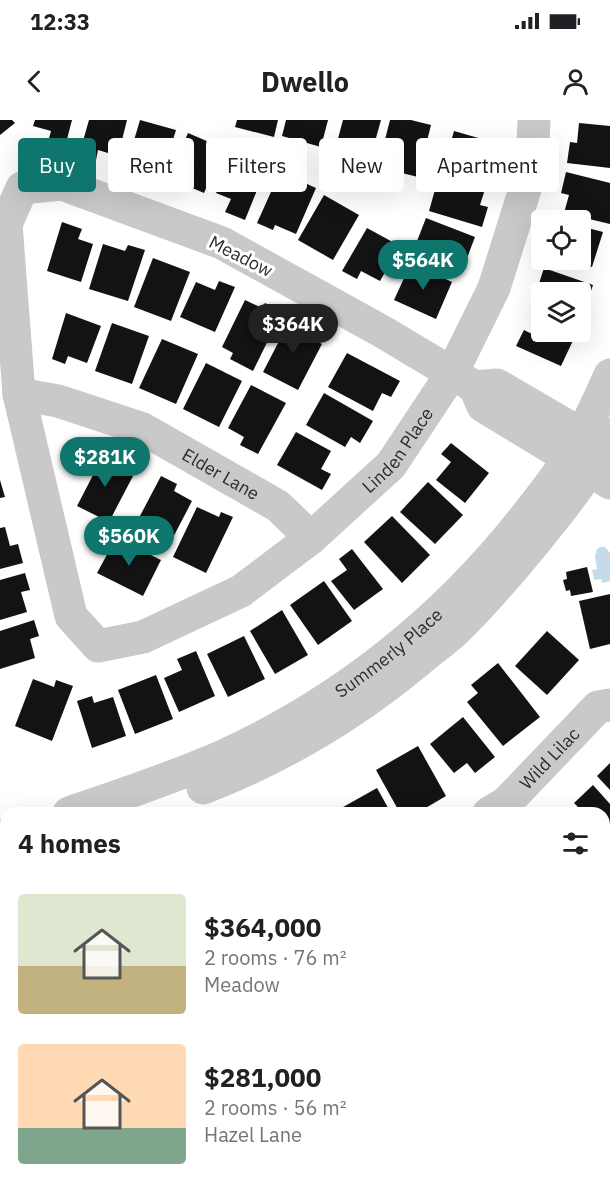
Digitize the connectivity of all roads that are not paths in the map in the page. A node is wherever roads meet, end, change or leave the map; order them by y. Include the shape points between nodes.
1 (534, 120) edge
2 (610, 375) edge
3 (464, 380) junction
4 (18, 394) junction
5 (596, 454) edge
6 (311, 538) junction
7 (610, 705) edge
8 (86, 807) edge
9 (155, 807) edge
10 (499, 807) edge

1 - 3 street, Linden Place via 532,167
2 - 5 street, Summerly Place
3 - 4 street, Meadow via 222,243 62,183 22,188 6,224
3 - 5 street, Meadow via 497,385
3 - 6 street, Linden Place via 391,465
4 - 6 street, Elder Lane via 58,401 143,429 278,506
4 - 6 street, Linden Place via 71,616 98,646 143,637 241,591
5 - 8 street, Summerly Place via 439,612 352,684 223,756
5 - 9 street, Summerly Place via 552,520 499,586 454,631 389,685 278,755
7 - 10 street, Wild Lilac via 598,707

